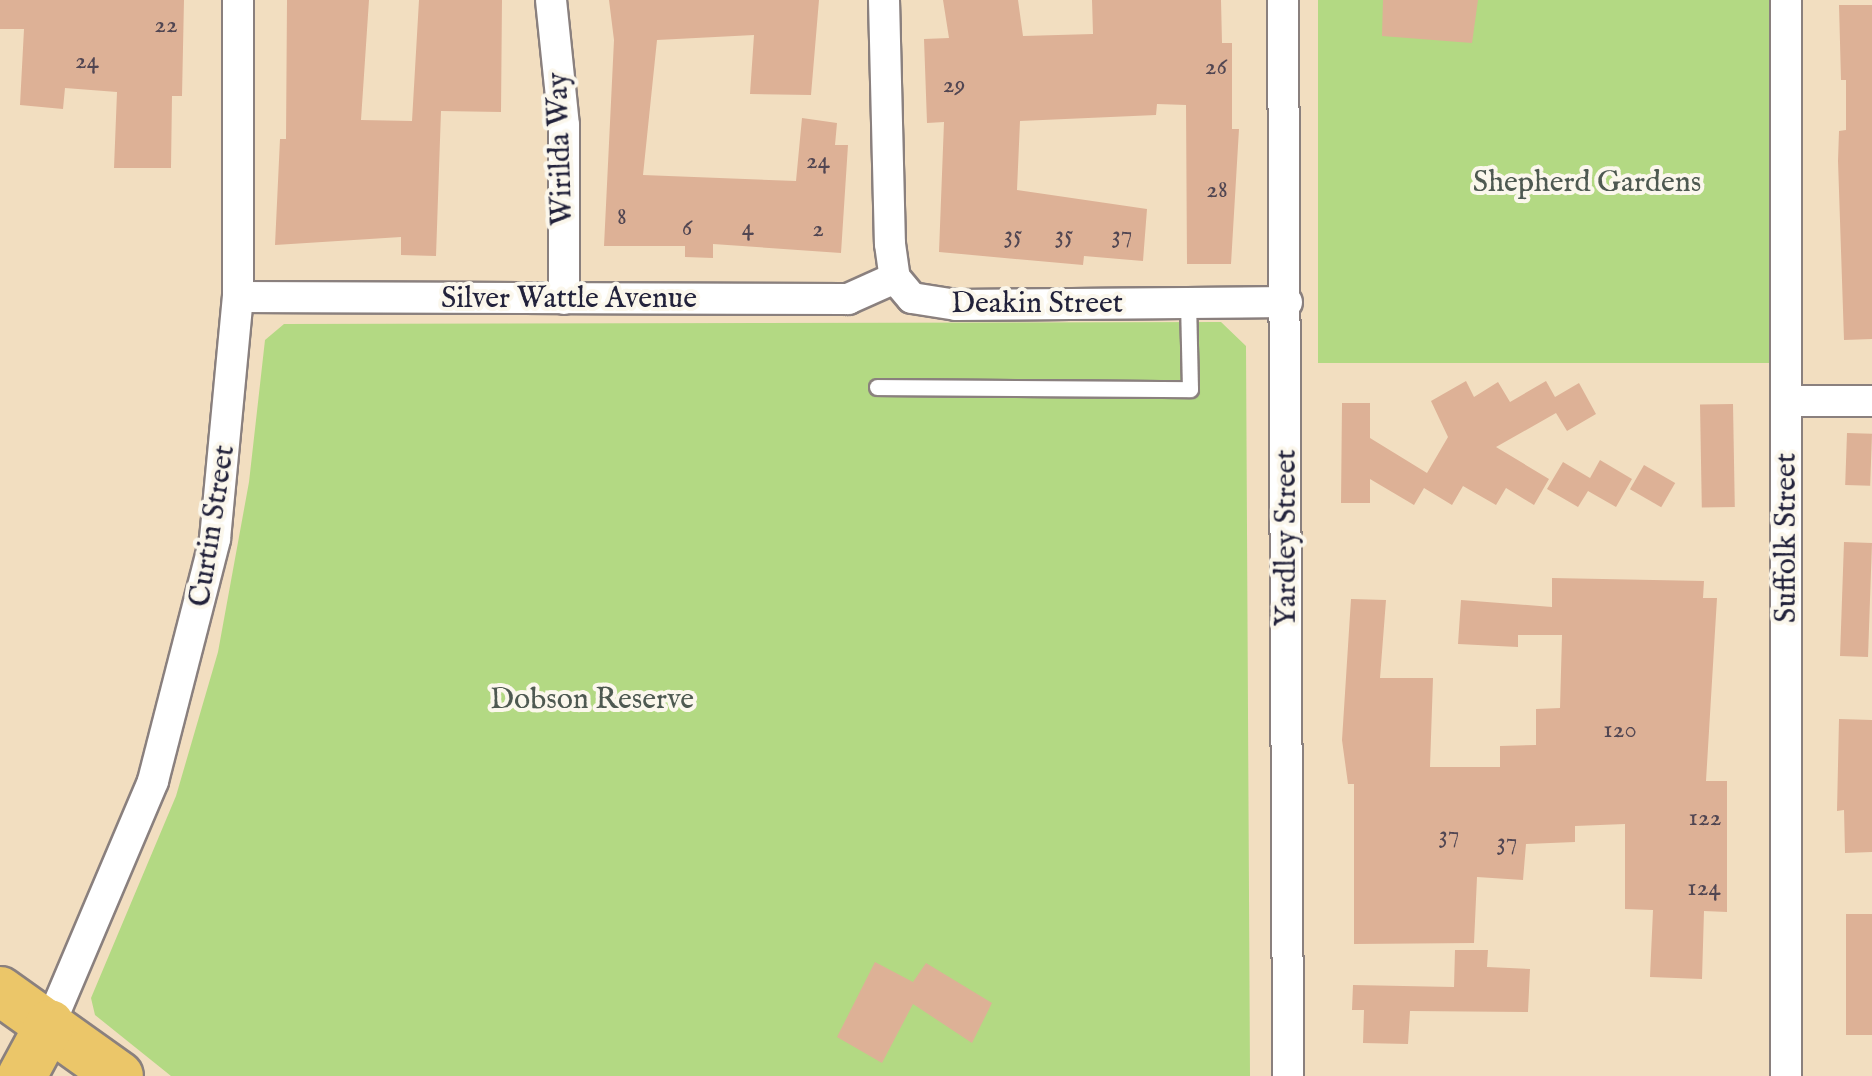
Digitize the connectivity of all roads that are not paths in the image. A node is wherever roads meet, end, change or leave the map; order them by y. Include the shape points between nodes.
1 (238, 0) edge
2 (551, 0) edge
3 (884, 0) edge
4 (1283, 0) edge
5 (1786, 0) edge
6 (895, 278) junction
7 (238, 297) junction
8 (564, 299) junction
9 (1188, 302) junction
10 (1287, 302) junction
11 (877, 387) dead end
12 (1787, 401) junction
13 (1872, 401) edge
14 (0, 991) edge
15 (50, 1024) junction
16 (0, 1070) edge
17 (9, 1076) edge
18 (22, 1076) edge
19 (118, 1076) edge
20 (1288, 1076) edge
21 (1786, 1076) edge

1 - 7 street, Curtin Street
2 - 8 street, Wirilda Way via 564,125
3 - 6 street
4 - 10 street, Yardley Street
5 - 12 street, Suffolk Street
6 - 8 street, Silver Wattle Avenue via 848,299
6 - 9 street, Deakin Street via 912,298 937,304
7 - 8 street, Silver Wattle Avenue
7 - 15 street, Curtin Street via 223,484 174,714 126,854
9 - 10 street, Deakin Street
9 - 11 lane via 1190,388
10 - 20 street, Yardley Street
12 - 13 street
12 - 21 street, Suffolk Street
14 - 15 main road
15 - 18 main road
15 - 19 main road
16 - 17 main road

